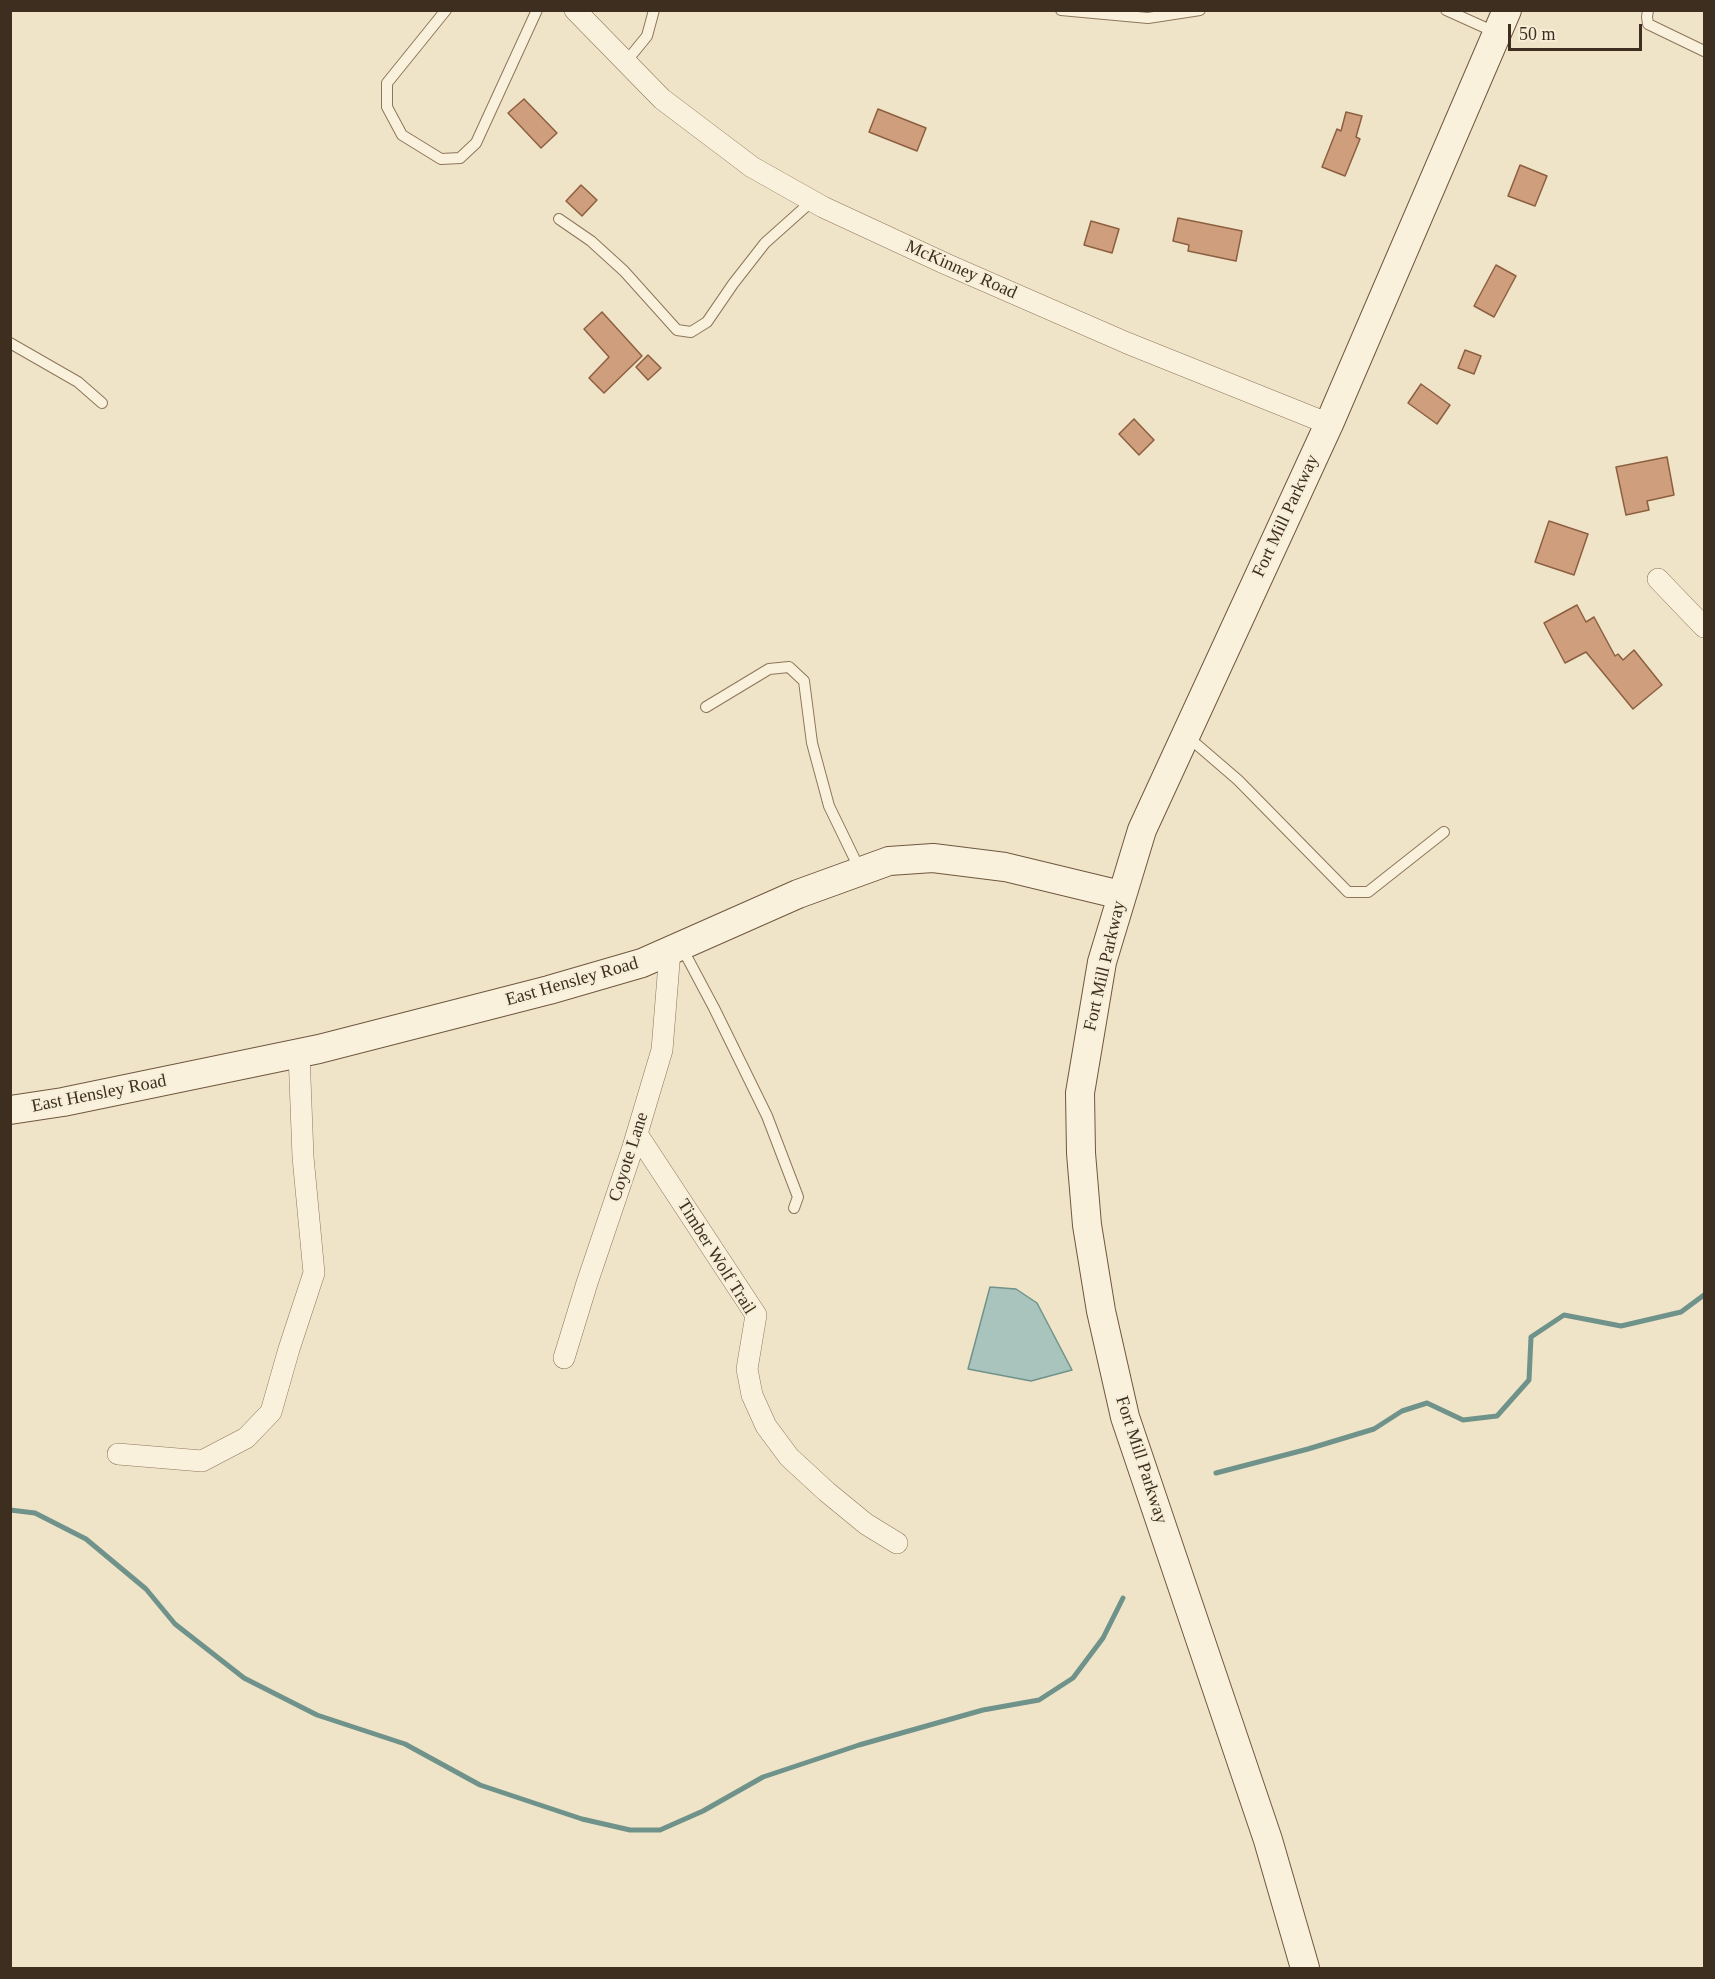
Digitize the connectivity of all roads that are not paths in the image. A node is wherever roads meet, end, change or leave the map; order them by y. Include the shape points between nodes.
1 (446, 10) edge
2 (537, 10) edge
3 (575, 10) edge
4 (654, 10) edge
5 (1061, 10) edge
6 (1200, 10) edge
7 (1446, 10) edge
8 (1648, 10) edge
9 (1503, 22) edge
10 (1704, 51) edge
11 (625, 63) junction
12 (812, 201) junction
13 (559, 219) dead end
14 (10, 343) edge
15 (102, 403) dead end
16 (1329, 424) junction
17 (1658, 579) dead end
18 (1704, 627) edge
19 (706, 707) dead end
20 (1186, 734) junction
21 (1444, 832) dead end
22 (860, 870) junction
23 (1121, 895) junction
24 (675, 948) junction
25 (299, 1053) junction
26 (10, 1110) edge
27 (637, 1134) junction
28 (794, 1208) dead end
29 (564, 1358) dead end
30 (118, 1454) dead end
31 (897, 1543) dead end
32 (1305, 1968) edge

1 - 2 lane via 387,83 387,106 402,135 441,159 460,158 476,143
3 - 11 street, McKinney Road
4 - 11 lane via 647,36
5 - 6 lane via 1148,18
7 - 9 lane
8 - 10 lane via 1648,24
9 - 16 main road, Fort Mill Parkway
11 - 12 street, McKinney Road via 662,99 752,167
12 - 13 lane via 765,243 707,322 691,332 676,330 624,271
12 - 16 street, McKinney Road via 1126,343
14 - 15 lane via 78,382
16 - 20 main road, Fort Mill Parkway
17 - 18 street
19 - 22 lane via 769,669 789,667 804,681 812,743 829,806
20 - 21 lane via 1238,780 1348,892 1368,892
20 - 23 main road, Fort Mill Parkway via 1142,830
22 - 23 main road, East Hensley Road via 889,861 933,858 1005,867
22 - 24 main road, East Hensley Road
23 - 32 main road, Fort Mill Parkway via 1102,962 1080,1093 1087,1225 1101,1311 1125,1417 1268,1840
24 - 25 main road, East Hensley Road via 642,963 549,990
24 - 27 street, Coyote Lane via 662,1050
24 - 28 lane via 714,1008 767,1116 798,1197
25 - 26 main road, East Hensley Road
25 - 30 street via 303,1156 314,1273 271,1412 246,1438 202,1461
27 - 29 street, Coyote Lane
27 - 31 street, Timber Wolf Trail via 756,1315 747,1369 752,1395 766,1426 789,1456 827,1492

